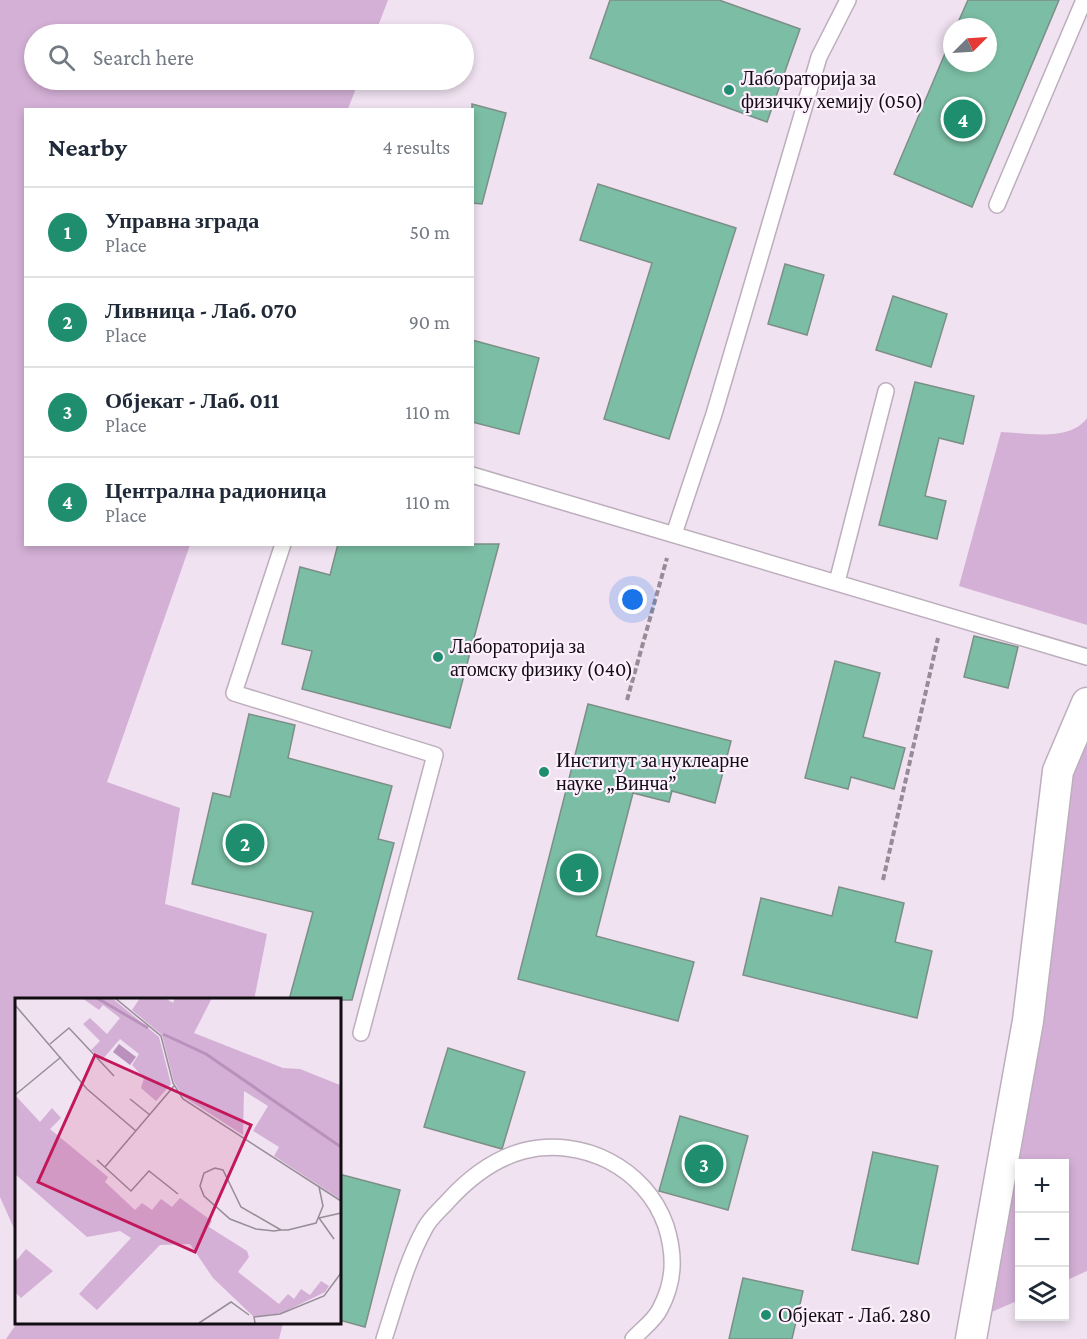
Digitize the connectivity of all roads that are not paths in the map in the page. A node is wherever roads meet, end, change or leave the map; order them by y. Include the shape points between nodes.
1 (848, 0) edge
2 (1084, 0) edge
3 (997, 205) dead end
4 (886, 391) dead end
5 (474, 476) edge
6 (674, 534) junction
7 (282, 546) edge
8 (837, 582) junction
9 (1087, 657) edge
10 (1087, 703) edge
11 (361, 1033) dead end
12 (384, 1339) edge
13 (633, 1339) edge
14 (971, 1339) edge

1 - 6 lane via 819,57 714,414
2 - 3 lane
4 - 8 lane
5 - 6 lane
6 - 8 lane
7 - 11 lane via 234,693 435,755
8 - 9 lane
10 - 14 street via 1058,771 1028,1021
12 - 13 lane via 425,1227 461,1186 489,1166 523,1152 557,1147 593,1154 615,1164 640,1181 662,1217 674,1251 671,1282 660,1311

